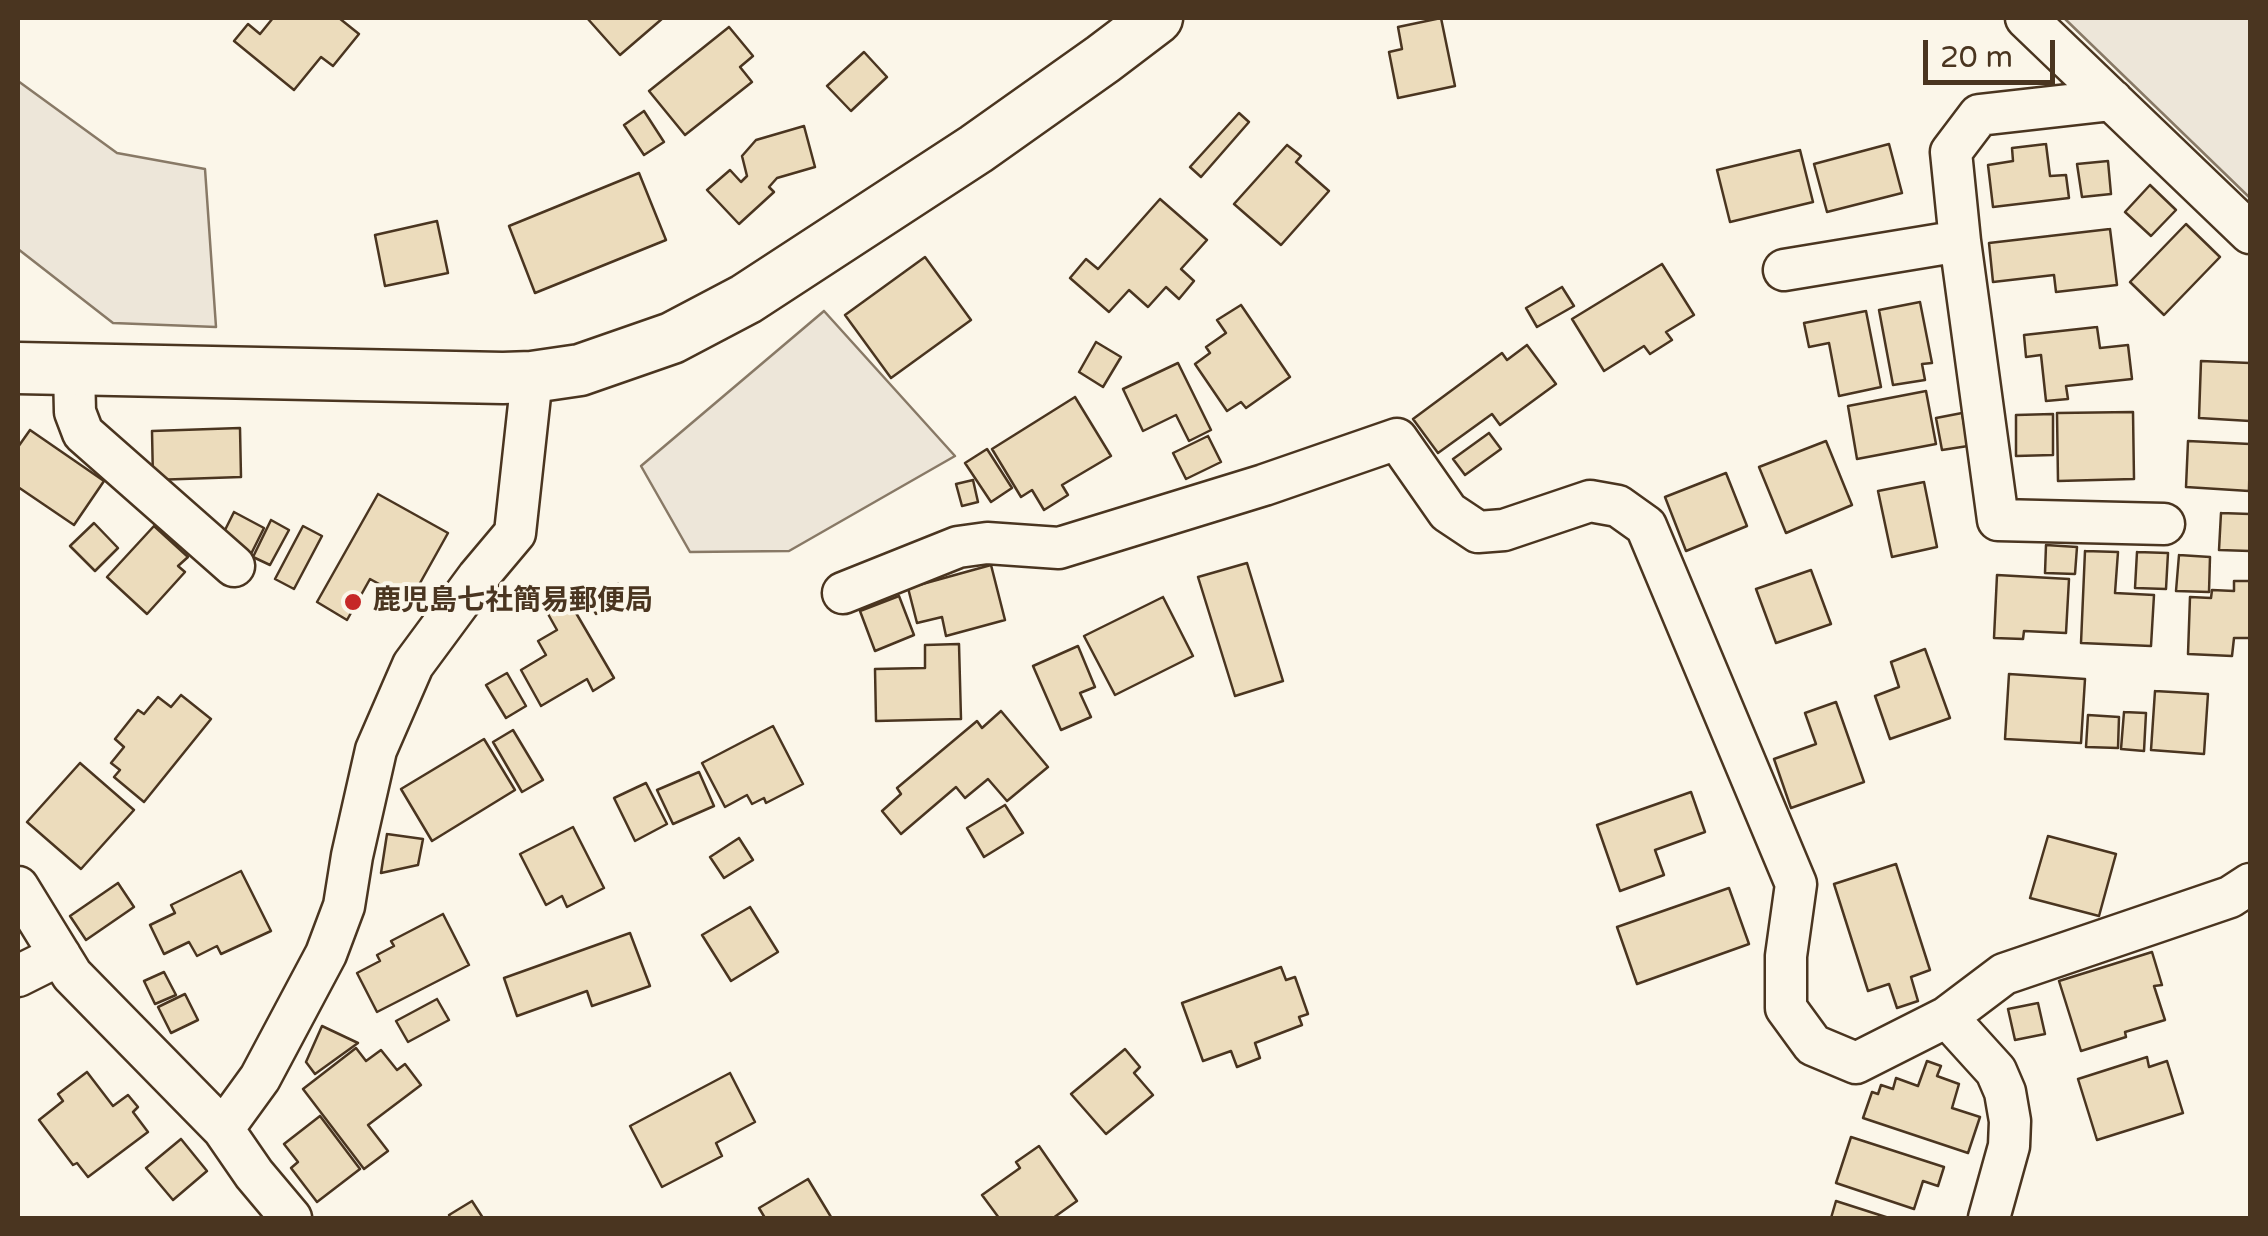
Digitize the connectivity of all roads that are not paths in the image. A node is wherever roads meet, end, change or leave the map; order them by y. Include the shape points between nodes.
1 (1157, 18) edge
2 (2026, 18) edge
3 (2112, 100) junction
4 (2250, 233) edge
5 (1960, 241) junction
6 (1784, 270) dead end
7 (18, 368) edge
8 (74, 370) junction
9 (532, 377) junction
10 (2164, 524) dead end
11 (234, 566) dead end
12 (843, 592) dead end
13 (2250, 884) edge
14 (18, 887) edge
15 (60, 954) junction
16 (18, 976) edge
17 (1947, 1017) junction
18 (223, 1129) junction
19 (291, 1218) edge
20 (1988, 1218) edge

1 - 9 street via 976,149 746,299 672,338 580,370
2 - 3 street
3 - 4 street
3 - 5 street via 1979,115 1951,152
5 - 6 street
5 - 10 street via 1998,520
7 - 8 street
8 - 9 street
8 - 11 street via 83,433
9 - 18 street via 515,534 413,665 376,750 344,906 326,954 260,1078
12 - 17 street via 958,547 1059,548 1397,439 1448,512 1478,532 1504,530 1590,501 1618,506 1646,526 1796,884 1786,1008 1813,1045 1856,1063
13 - 17 street via 2230,897 2004,974
14 - 15 street
15 - 16 street
15 - 18 street via 72,975
17 - 20 street via 1996,1071 2005,1092 2009,1146
18 - 19 street

